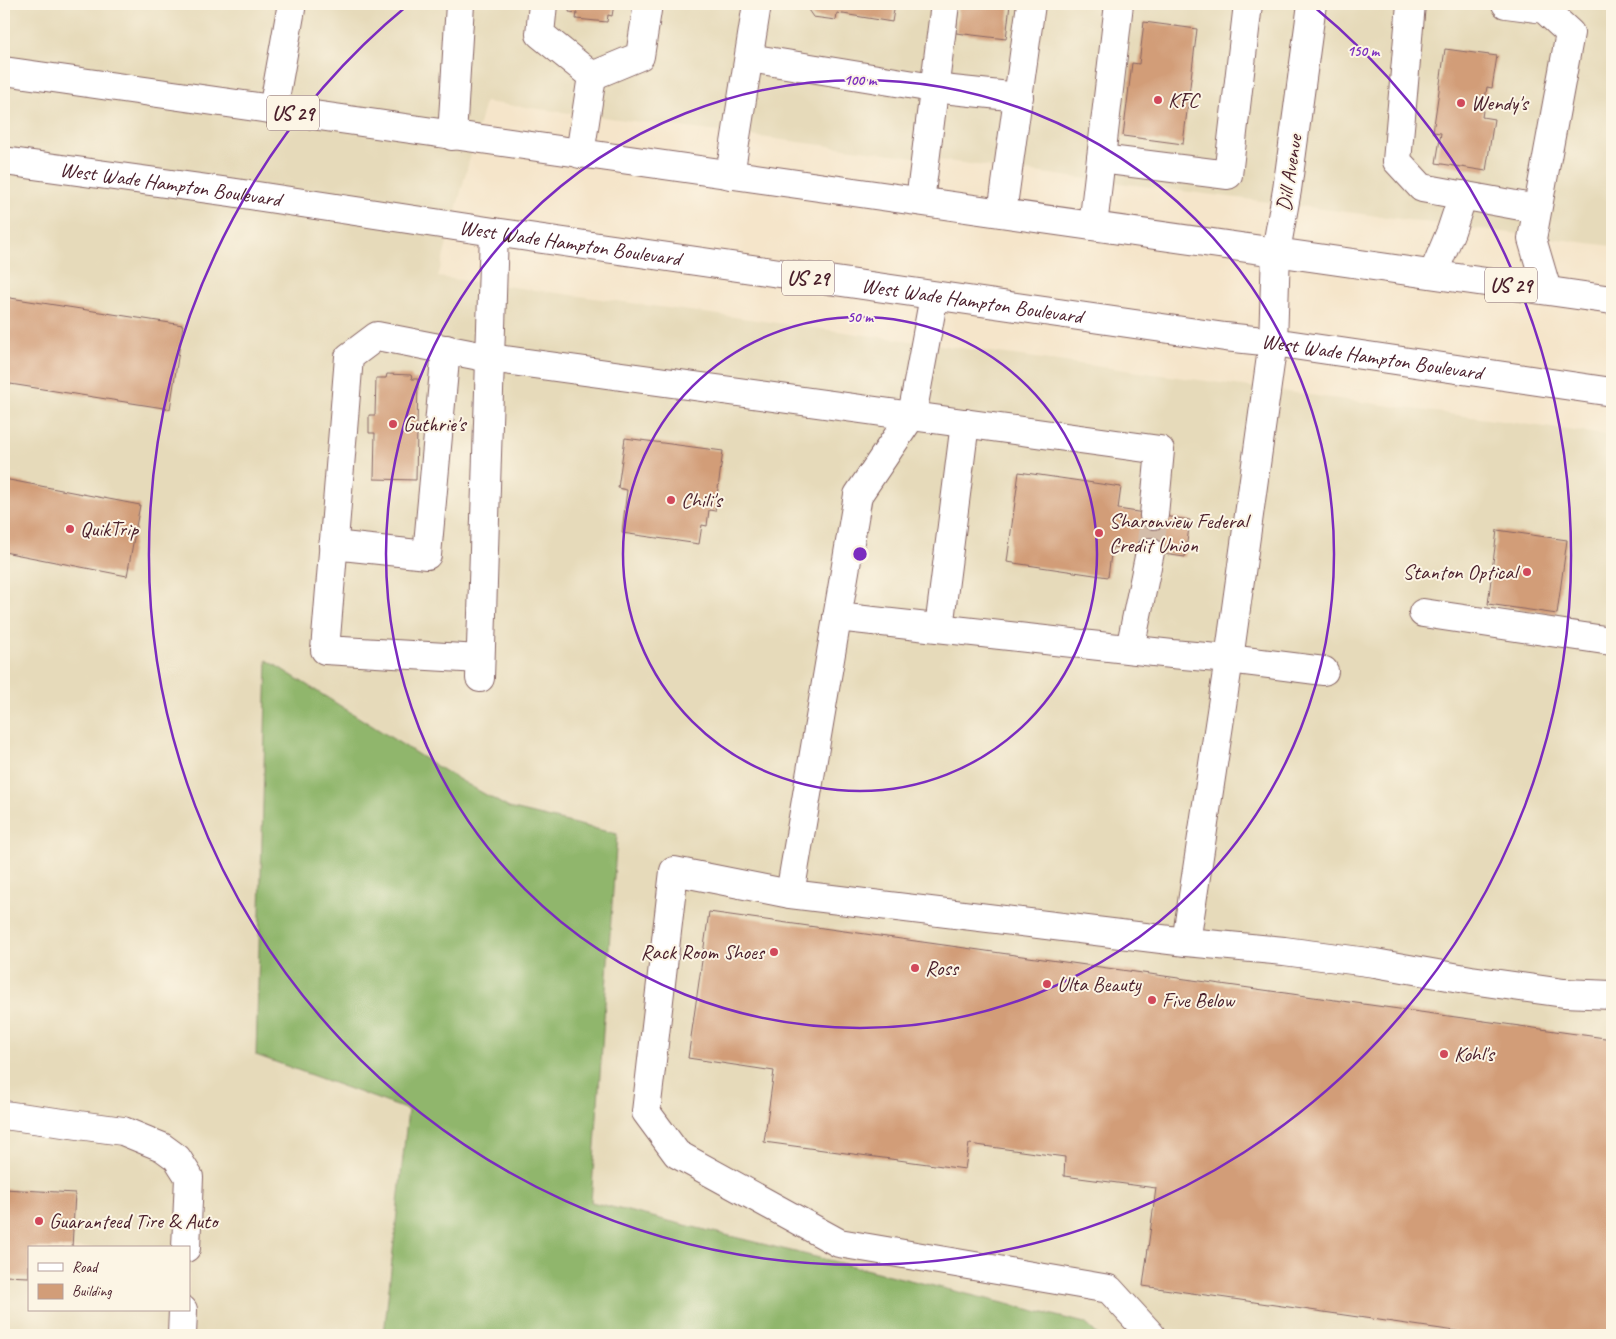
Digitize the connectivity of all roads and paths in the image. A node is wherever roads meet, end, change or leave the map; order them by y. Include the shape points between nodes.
1 (460, 4) edge
2 (543, 4) edge
3 (648, 4) edge
4 (757, 4) edge
5 (945, 4) edge
6 (1030, 4) edge
7 (1119, 4) edge
8 (1248, 4) edge
9 (1312, 4) edge
10 (1411, 4) edge
11 (1506, 4) edge
12 (291, 10) dead end
13 (748, 58) junction
14 (4, 71) edge
15 (592, 76) junction
16 (934, 88) junction
17 (1018, 97) junction
18 (273, 110) junction
19 (452, 136) junction
20 (580, 154) junction
21 (1101, 158) junction
22 (4, 161) edge
23 (730, 175) junction
24 (1463, 195) junction
25 (920, 201) junction
26 (1537, 209) junction
27 (1002, 213) junction
28 (1094, 226) junction
29 (494, 232) junction
30 (1276, 251) junction
31 (1433, 274) junction
32 (1548, 290) junction
33 (934, 296) junction
34 (1612, 300) edge
35 (1273, 342) junction
36 (446, 350) junction
37 (490, 358) junction
38 (1612, 392) edge
39 (912, 415) junction
40 (965, 422) junction
41 (1154, 515) tunnel mouth
42 (333, 545) junction
43 (1150, 552) tunnel mouth
44 (1422, 614) dead end
45 (837, 617) junction
46 (939, 628) junction
47 (1610, 641) dead end
48 (1130, 648) junction
49 (1229, 659) junction
50 (1324, 671) dead end
51 (790, 894) junction
52 (1186, 942) junction
53 (1612, 995) edge
54 (4, 1115) edge
55 (186, 1246) edge
56 (183, 1312) edge
57 (182, 1335) edge
58 (1152, 1335) edge

1 - 19 main road
2 - 15 main road via 540,34
3 - 15 main road via 640,56
4 - 13 main road
5 - 16 main road
6 - 17 main road
7 - 21 main road
8 - 21 main road via 1228,175
9 - 30 main road, Dill Avenue
10 - 24 main road via 1397,161 1422,188
11 - 26 main road via 1544,9 1570,33
12 - 18 main road
13 - 16 main road
13 - 23 main road
14 - 18 main road, US 29
15 - 20 main road
16 - 17 main road
16 - 25 main road
17 - 27 main road
18 - 19 main road, US 29
19 - 20 main road, US 29
20 - 23 main road, US 29
21 - 28 main road
22 - 29 main road, West Wade Hampton Boulevard / US 29
23 - 25 main road, US 29
24 - 26 main road
24 - 31 main road
25 - 27 main road, US 29
26 - 32 main road via 1532,238
27 - 28 main road, US 29
28 - 30 main road, US 29
29 - 33 main road, West Wade Hampton Boulevard / US 29
29 - 37 main road
30 - 31 main road, US 29
30 - 35 main road, Dill Avenue
31 - 32 main road, US 29
32 - 34 main road, US 29
33 - 35 main road, West Wade Hampton Boulevard / US 29
33 - 39 main road
35 - 38 main road, West Wade Hampton Boulevard / US 29
35 - 49 main road, Dill Avenue
36 - 37 main road
36 - 42 main road via 377,336 349,357
36 - 42 main road via 427,555
37 - 39 main road
37 - 42 main road via 480,668 325,650
39 - 40 main road
39 - 45 main road via 858,495
40 - 41 main road via 1160,450
40 - 46 main road
43 - 48 main road
44 - 47 main road
45 - 46 main road
45 - 51 main road
46 - 48 main road
48 - 49 main road
49 - 50 main road
49 - 52 main road, Dill Avenue
51 - 52 main road
51 - 58 main road via 674,871 646,1112 677,1154 839,1243 1109,1289
52 - 53 main road via 1375,963 1564,993
54 - 55 main road via 123,1131 169,1152 189,1177
56 - 57 main road

